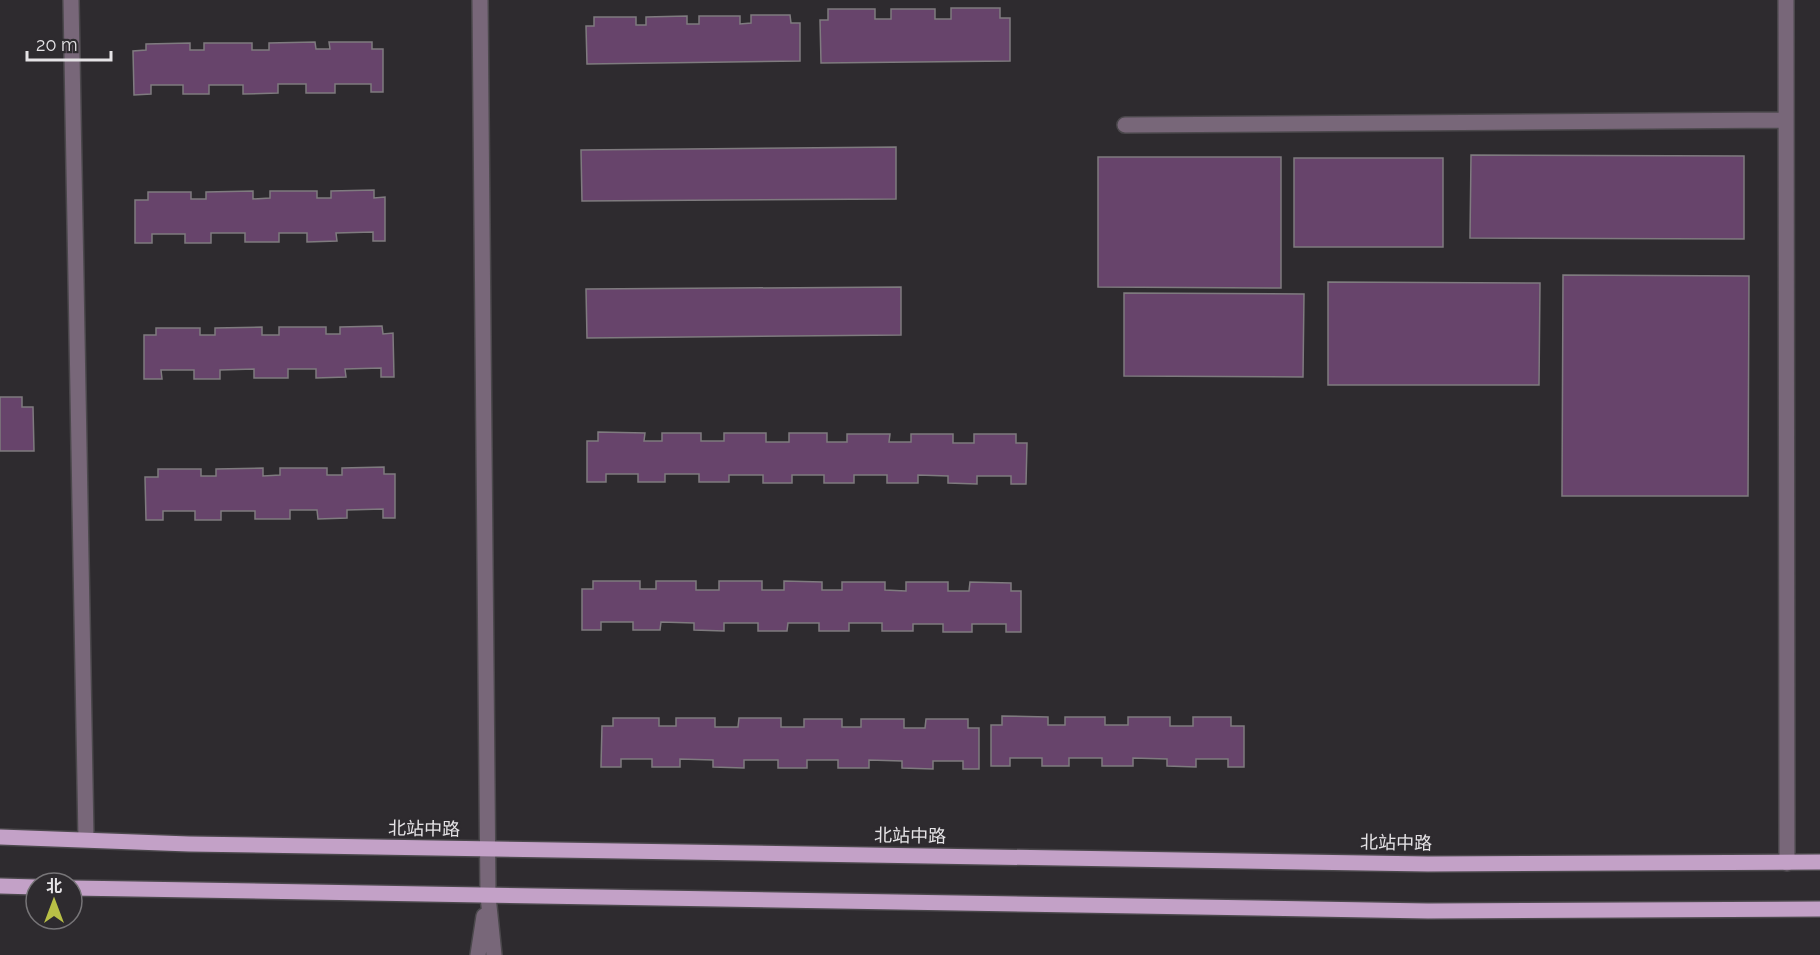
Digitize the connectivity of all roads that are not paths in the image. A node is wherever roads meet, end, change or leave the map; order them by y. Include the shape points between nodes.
1 (71, 0) edge
2 (480, 0) edge
3 (1786, 0) edge
4 (1786, 120) junction
5 (1125, 124) dead end
6 (0, 837) edge
7 (86, 839) junction
8 (488, 849) junction
9 (1787, 862) junction
10 (1820, 862) edge
11 (0, 886) edge
12 (24, 887) edge
13 (84, 888) edge
14 (488, 896) junction
15 (1820, 909) edge
16 (478, 955) edge
17 (494, 955) edge

1 - 7 street
2 - 8 street
3 - 4 street
4 - 5 street
4 - 9 street
6 - 7 main road, 北站中路
7 - 8 main road, 北站中路 via 201,845
8 - 9 main road, 北站中路 via 1428,864
8 - 14 street
9 - 10 main road, 北站中路
11 - 12 main road
13 - 14 main road
14 - 15 main road via 1428,910
14 - 16 street
14 - 17 street

